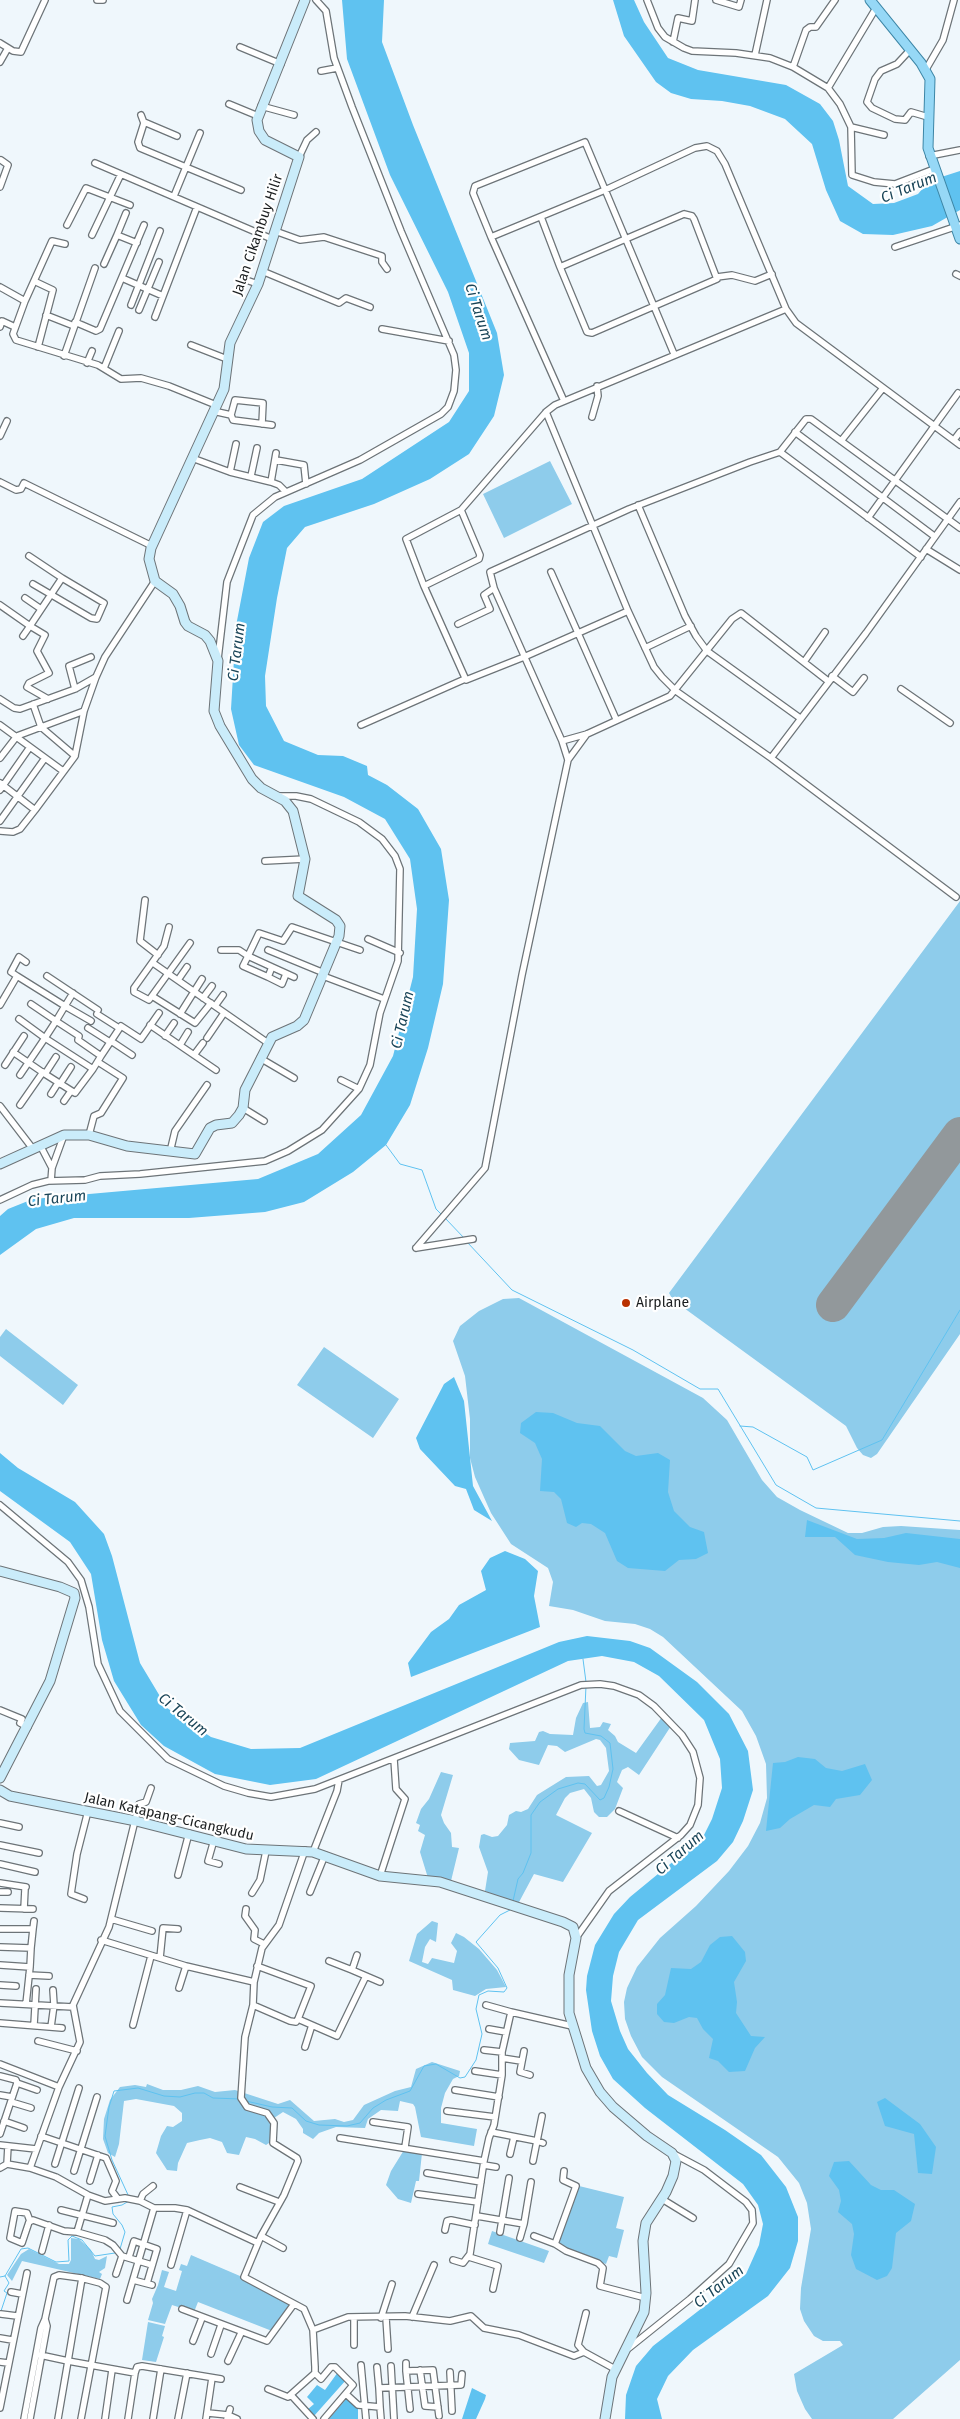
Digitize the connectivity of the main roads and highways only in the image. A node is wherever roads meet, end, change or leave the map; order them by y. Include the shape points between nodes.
1 (870, 0) edge
2 (958, 225) edge
3 (960, 238) edge

1 - 2 main road via 931,81 929,156
2 - 3 main road

